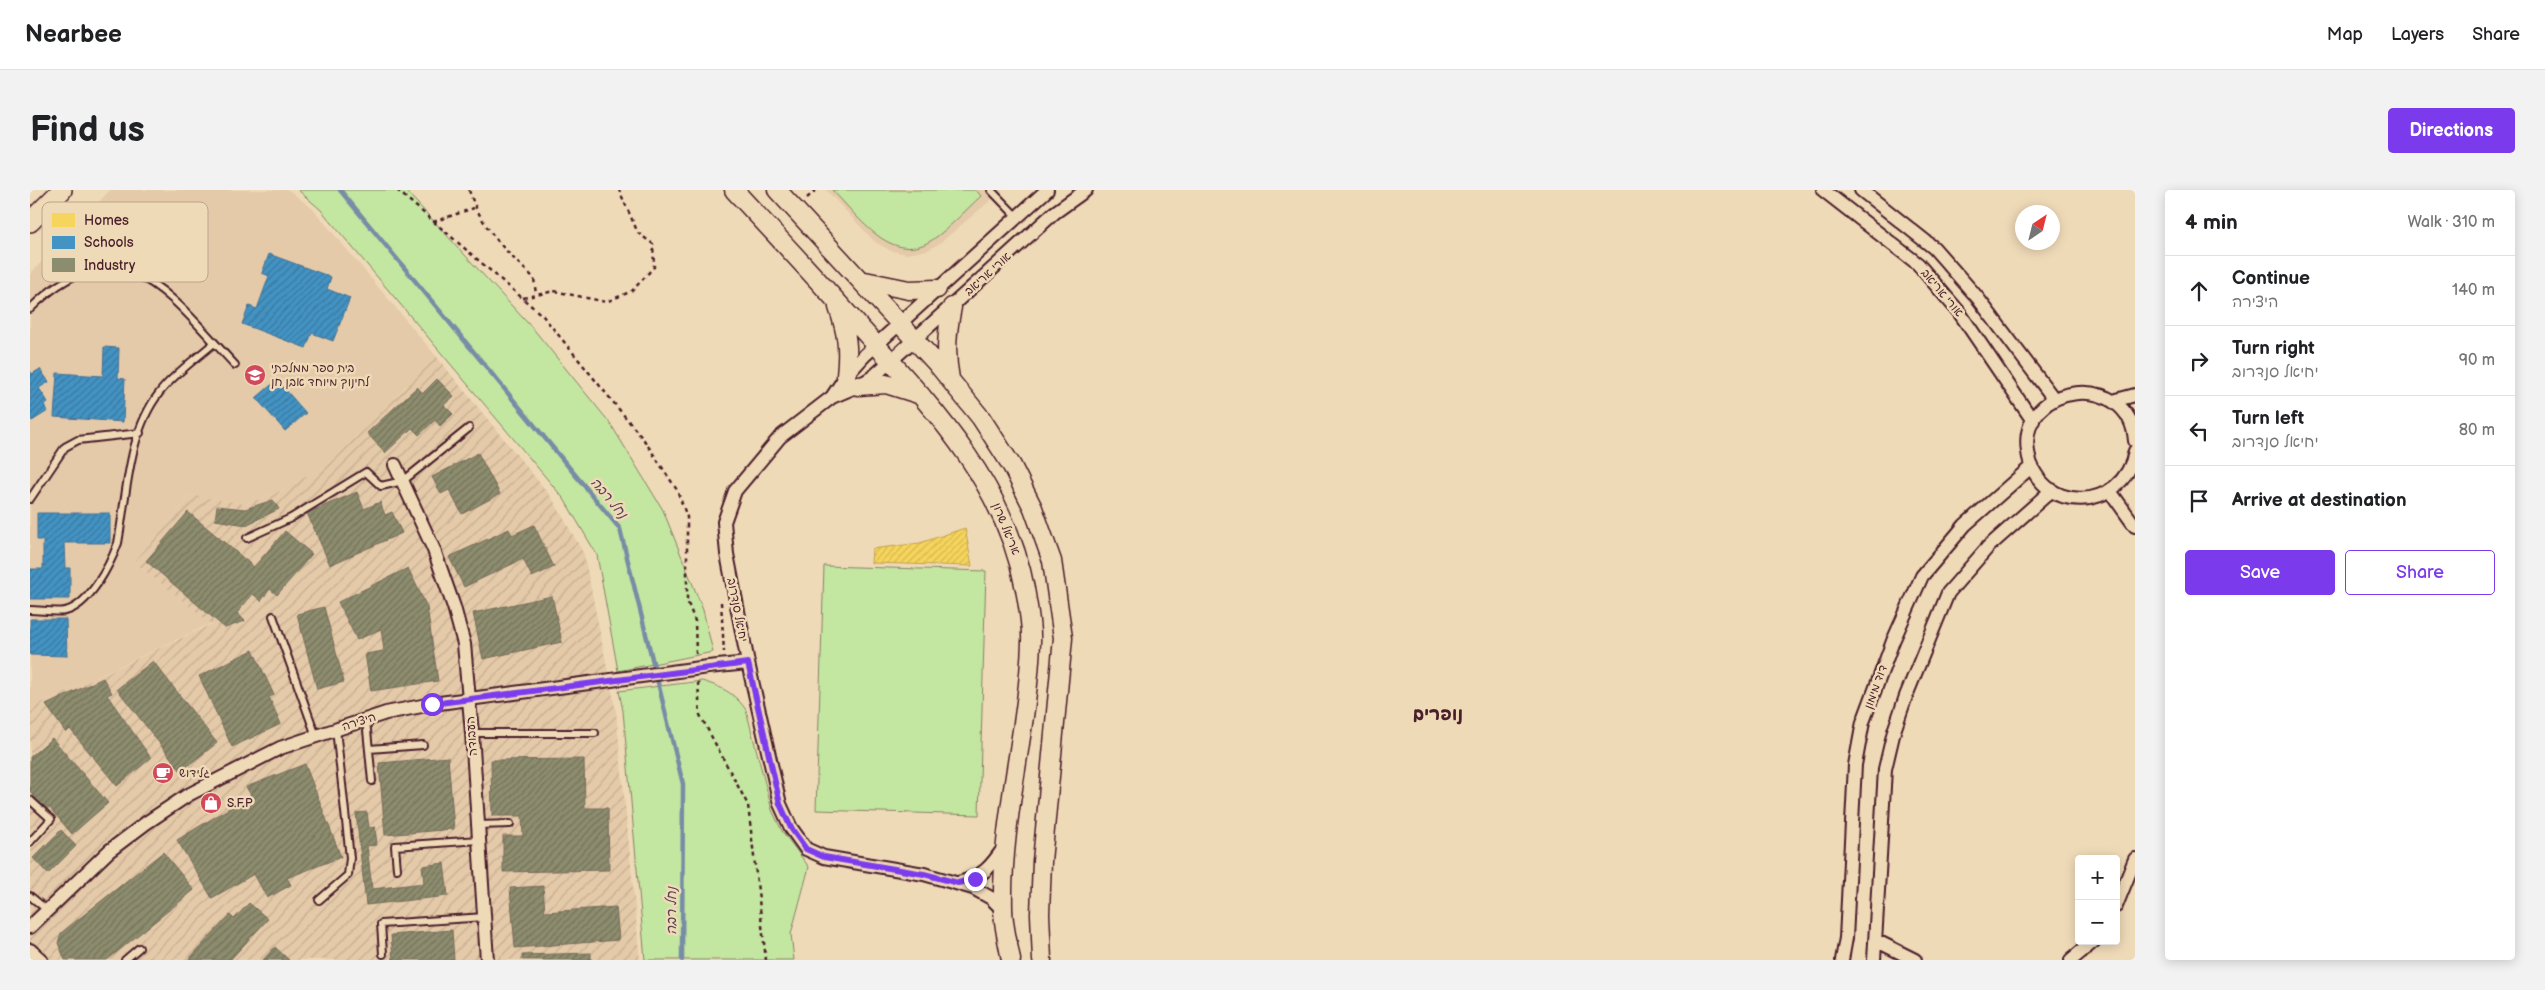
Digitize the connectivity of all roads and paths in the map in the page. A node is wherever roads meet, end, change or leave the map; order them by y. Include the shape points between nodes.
1 (62, 190) edge
2 (397, 190) edge
3 (469, 190) edge
4 (619, 190) edge
5 (734, 190) edge
6 (777, 190) edge
7 (991, 190) edge
8 (1046, 190) edge
9 (1086, 190) edge
10 (1823, 190) edge
11 (1861, 190) edge
12 (50, 202) edge
13 (474, 208) junction
14 (42, 210) edge
15 (1016, 216) junction
16 (30, 222) edge
17 (433, 222) junction
18 (860, 280) junction
19 (62, 282) edge
20 (151, 282) edge
21 (937, 288) junction
22 (536, 295) junction
23 (523, 298) junction
24 (836, 300) junction
25 (952, 307) junction
26 (30, 309) edge
27 (900, 323) junction
28 (916, 340) junction
29 (214, 343) junction
30 (876, 344) junction
31 (892, 361) junction
32 (235, 365) dead end
33 (950, 379) junction
34 (852, 381) junction
35 (2135, 395) edge
36 (923, 396) junction
37 (2054, 399) junction
38 (2112, 401) junction
39 (2033, 421) junction
40 (469, 428) dead end
41 (140, 433) junction
42 (2135, 441) edge
43 (2135, 451) edge
44 (395, 465) dead end
45 (2032, 466) junction
46 (403, 481) junction
47 (2052, 490) junction
48 (2110, 491) junction
49 (30, 499) edge
50 (2135, 526) edge
51 (247, 538) dead end
52 (721, 597) dead end
53 (30, 610) edge
54 (274, 616) dead end
55 (697, 659) dead end
56 (724, 661) dead end
57 (748, 663) junction
58 (698, 678) dead end
59 (469, 699) junction
60 (366, 720) junction
61 (336, 729) junction
62 (472, 732) junction
63 (595, 733) dead end
64 (316, 736) junction
65 (423, 745) dead end
66 (369, 749) junction
67 (372, 781) dead end
68 (30, 800) edge
69 (510, 824) dead end
70 (478, 825) junction
71 (480, 840) junction
72 (30, 842) edge
73 (1005, 845) junction
74 (2135, 859) edge
75 (397, 869) dead end
76 (958, 883) junction
77 (30, 896) edge
78 (319, 900) dead end
79 (2118, 900) edge
80 (47, 910) junction
81 (1002, 910) junction
82 (484, 917) junction
83 (30, 927) edge
84 (1877, 941) junction
85 (2089, 945) edge
86 (139, 948) dead end
87 (30, 950) edge
88 (383, 954) dead end
89 (40, 960) edge
90 (125, 960) edge
91 (487, 960) edge
92 (766, 960) edge
93 (1010, 960) edge
94 (1042, 960) edge
95 (1842, 960) edge
96 (1874, 960) edge
97 (1915, 960) edge
98 (2071, 960) edge

1 - 12 main road
2 - 17 path
3 - 13 path
4 - 22 path via 638,233 653,244 654,267 632,291 606,302 554,291
5 - 24 main road, אריאל שרון
6 - 18 main road
7 - 15 lane
8 - 15 street, אורי אריאב
9 - 25 street, אורי אריאב via 1054,213
10 - 39 street, אורי אריאב via 1918,264 1959,312
11 - 37 street, אורי אריאב via 1934,248 1977,297
13 - 17 path
13 - 22 path via 505,250 534,278
14 - 16 main road
15 - 21 street, אורי אריאב
17 - 23 path
18 - 21 main road via 909,290
18 - 27 main road
19 - 26 lane
20 - 29 lane via 166,292
21 - 27 street, אורי אריאב
22 - 23 path
23 - 55 path via 544,316 644,440 677,490 686,517 687,600 694,621
24 - 30 main road, אריאל שרון
24 - 34 main road via 846,332
25 - 28 street, אורי אריאב
25 - 33 main road via 946,354
27 - 28 main road
27 - 30 street, יחיאל סנדרוב
28 - 31 street, אורי אריאב
28 - 33 main road
29 - 32 lane
29 - 41 lane via 159,393
30 - 31 main road, אריאל שרון
30 - 34 street, יחיאל סנדרוב
31 - 34 street, יחיאל סנדרוב
31 - 36 main road, אריאל שרון
33 - 94 main road via 981,418 1012,466 1033,508 1052,561 1059,600 1063,638 1042,861
34 - 36 main road via 886,384
34 - 57 street, יחיאל סנדרוב via 780,437 735,491 724,522
35 - 38 street
36 - 73 main road, אריאל שרון via 985,481 1004,520 1021,569 1028,605 1032,638 1028,694
37 - 38 street via 2083,391
37 - 39 street
38 - 42 street via 2131,423
39 - 45 street via 2028,436
40 - 46 lane
41 - 49 lane via 78,440 65,447
41 - 53 lane via 135,445 118,543 85,602 65,611
43 - 48 street via 2128,473
44 - 46 street, העבודה
45 - 47 street
45 - 95 street, דוד מימון via 1965,525 1922,576 1890,650 1863,722 1854,765 1846,938
46 - 51 lane via 381,486 366,472 291,518
46 - 59 street, העבודה via 434,550 454,607 464,644
47 - 48 street via 2066,497 2081,499
47 - 84 street via 1988,547 1948,593 1922,653 1894,731 1886,769
48 - 50 street
52 - 56 path
54 - 64 lane
57 - 59 street, היצירה, bridge
57 - 76 street, יחיאל סנדרוב via 780,804 806,849 824,857
58 - 92 path via 700,715 748,805
59 - 60 street, היצירה via 395,711
59 - 62 street, העבודה
60 - 61 street, היצירה
60 - 66 lane
61 - 64 street, היצירה
61 - 78 lane via 350,858 348,874
62 - 63 lane
62 - 70 street, העבודה
64 - 80 street, היצירה via 280,748 188,795 109,851
65 - 66 lane
66 - 67 lane
68 - 72 lane via 51,819
69 - 70 lane
70 - 71 street, העבודה
71 - 75 lane via 395,846
71 - 82 street, העבודה
73 - 76 street via 991,866 975,879
73 - 81 main road, אריאל שרון
74 - 79 street
76 - 81 street, יחיאל סנדרוב via 991,898
77 - 80 lane
80 - 83 street, היצירה
81 - 93 main road, אריאל שרון
82 - 88 lane via 381,924
82 - 91 street, העבודה
84 - 96 street
84 - 97 street
85 - 98 street
86 - 90 lane
87 - 89 street

